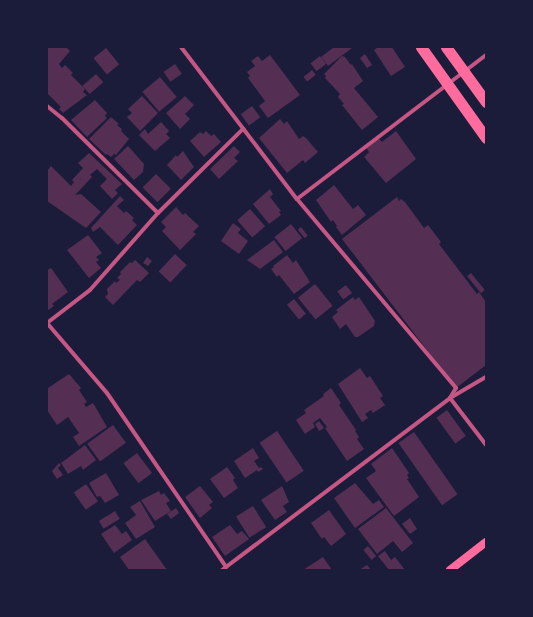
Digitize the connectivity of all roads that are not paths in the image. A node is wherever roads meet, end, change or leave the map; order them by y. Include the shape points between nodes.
1 (181, 47) edge
2 (421, 47) edge
3 (446, 47) edge
4 (486, 54) edge
5 (463, 71) junction
6 (448, 84) junction
7 (486, 102) edge
8 (47, 106) edge
9 (243, 129) junction
10 (486, 138) edge
11 (297, 199) junction
12 (158, 213) junction
13 (47, 323) edge
14 (486, 376) edge
15 (450, 398) junction
16 (486, 445) edge
17 (486, 542) edge
18 (226, 567) junction
19 (222, 570) edge
20 (450, 570) edge

1 - 9 street
2 - 6 highway
3 - 5 highway
4 - 5 street
5 - 6 street
5 - 7 highway
6 - 10 highway
6 - 11 street
8 - 12 street
9 - 11 street
9 - 12 street
11 - 15 street via 456,388
12 - 13 street via 90,290
13 - 18 street via 107,393
14 - 15 street
15 - 16 street
15 - 18 street
17 - 20 main road
18 - 19 street

